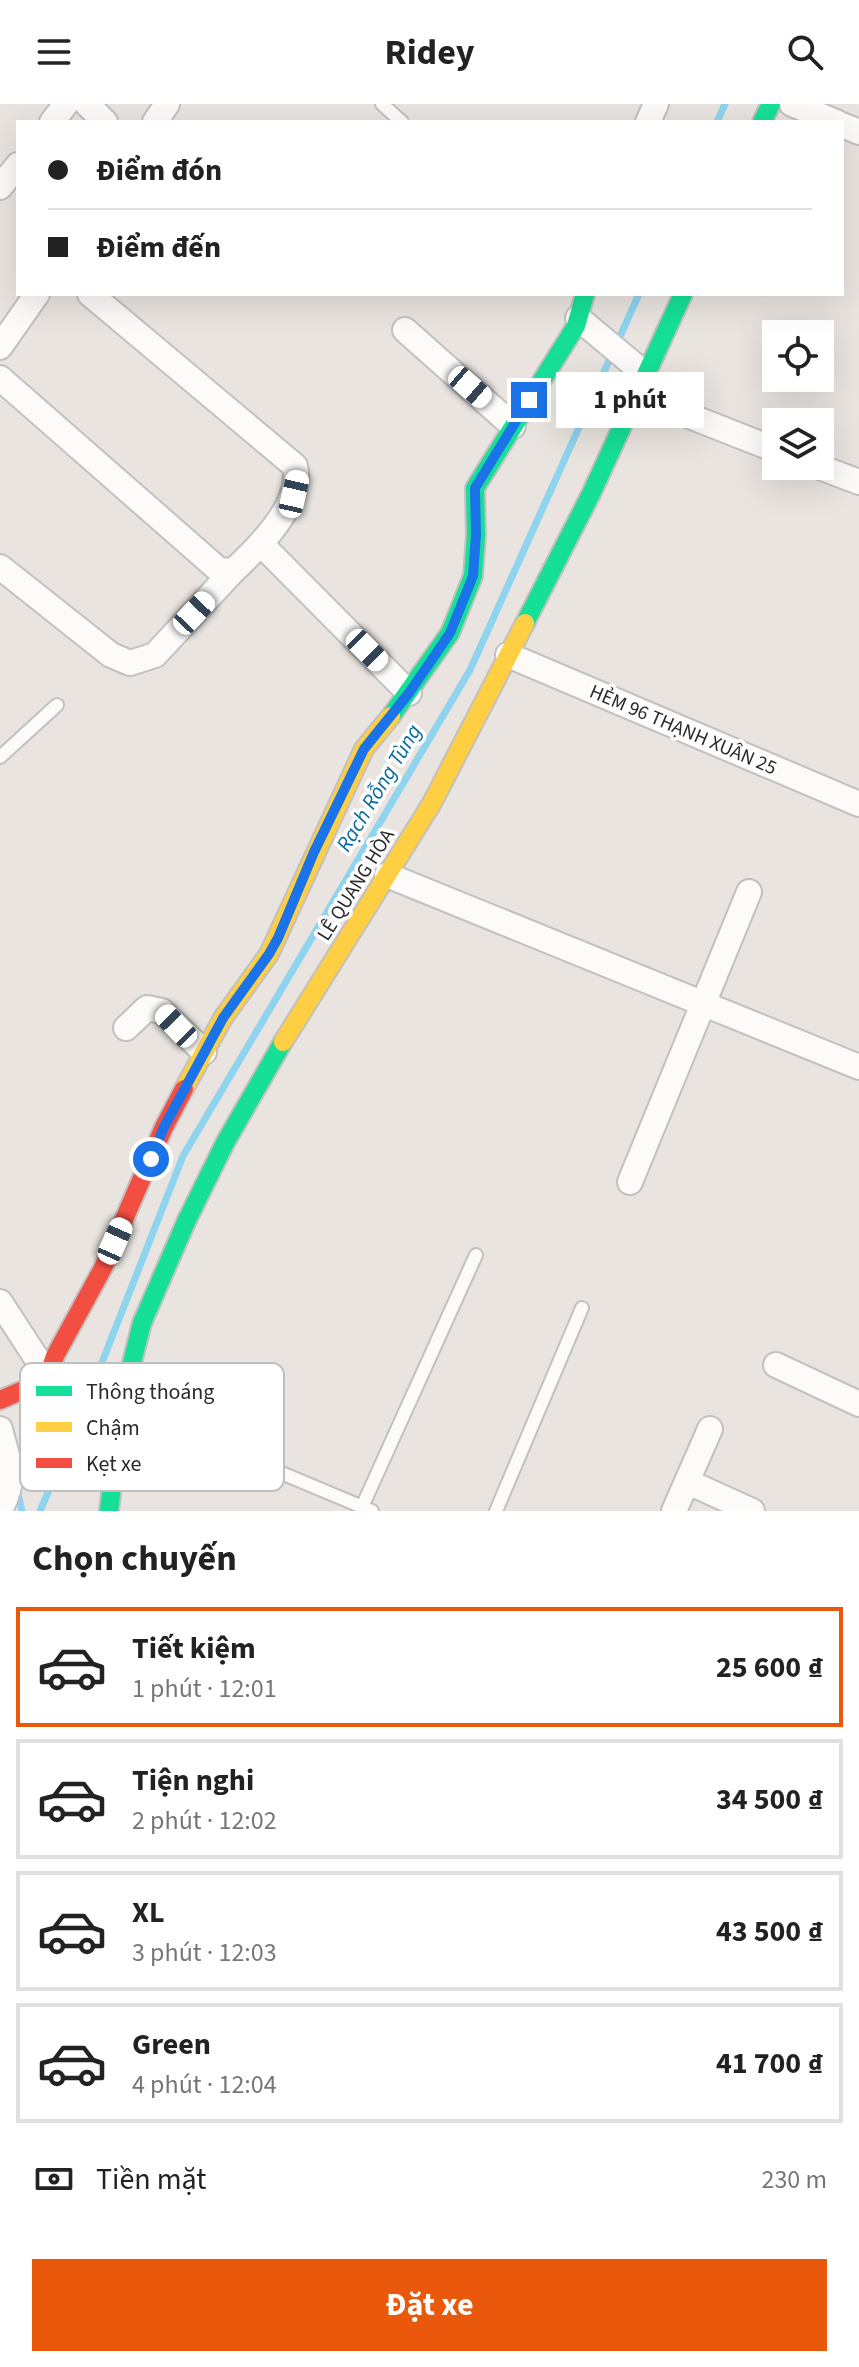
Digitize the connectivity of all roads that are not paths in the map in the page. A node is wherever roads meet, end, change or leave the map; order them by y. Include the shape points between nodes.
1 (66, 104) edge
2 (87, 104) edge
3 (382, 104) edge
4 (792, 104) edge
5 (54, 120) edge
6 (103, 120) edge
7 (400, 120) edge
8 (831, 120) edge
9 (16, 167) edge
10 (0, 187) edge
11 (36, 296) edge
12 (92, 296) edge
13 (585, 296) edge
14 (682, 296) edge
15 (586, 324) junction
16 (405, 330) dead end
17 (0, 347) edge
18 (637, 377) junction
19 (0, 378) edge
20 (513, 426) junction
21 (762, 443) edge
22 (834, 472) edge
23 (859, 482) edge
24 (262, 545) junction
25 (0, 567) edge
26 (233, 571) junction
27 (508, 655) junction
28 (409, 693) junction
29 (57, 705) dead end
30 (0, 757) edge
31 (859, 804) edge
32 (387, 875) junction
33 (749, 892) dead end
34 (703, 1004) junction
35 (126, 1028) dead end
36 (198, 1047) junction
37 (859, 1067) edge
38 (630, 1182) dead end
39 (476, 1255) dead end
40 (0, 1302) edge
41 (582, 1308) dead end
42 (40, 1363) edge
43 (53, 1363) edge
44 (132, 1363) edge
45 (776, 1365) dead end
46 (20, 1391) edge
47 (0, 1400) edge
48 (859, 1404) edge
49 (0, 1429) edge
50 (710, 1429) dead end
51 (284, 1474) edge
52 (688, 1482) junction
53 (111, 1491) edge
54 (367, 1509) edge
55 (0, 1510) edge
56 (109, 1511) edge
57 (496, 1511) edge
58 (674, 1511) edge
59 (752, 1511) edge

1 - 5 street
2 - 6 street
3 - 7 lane
4 - 8 street
9 - 10 street
11 - 17 street
12 - 24 street via 295,466 294,494
13 - 15 street
14 - 18 street, LÊ QUANG HÒA
15 - 18 street
15 - 20 street via 576,326
16 - 20 street
18 - 21 street
18 - 27 street, LÊ QUANG HÒA via 591,494
19 - 26 street via 219,570
20 - 28 street via 475,488 473,576 450,633
22 - 23 street
24 - 26 street
24 - 28 street
25 - 26 street via 111,655 130,663 155,655
27 - 31 street, HẺM 96 THẠNH XUÂN 25
27 - 32 street, LÊ QUANG HÒA via 432,803
28 - 36 street via 364,749 269,954
29 - 30 lane
32 - 34 street
32 - 44 street, LÊ QUANG HÒA via 225,1143 162,1273
33 - 34 street
34 - 37 street
34 - 38 street
35 - 36 street via 147,1008 162,1011
36 - 43 street via 103,1268
39 - 54 lane
40 - 42 street
41 - 57 lane
45 - 48 street
46 - 47 street
49 - 55 street via 10,1470 10,1493
50 - 52 street
51 - 54 lane
52 - 58 street
52 - 59 street
53 - 56 street, LÊ QUANG HÒA

